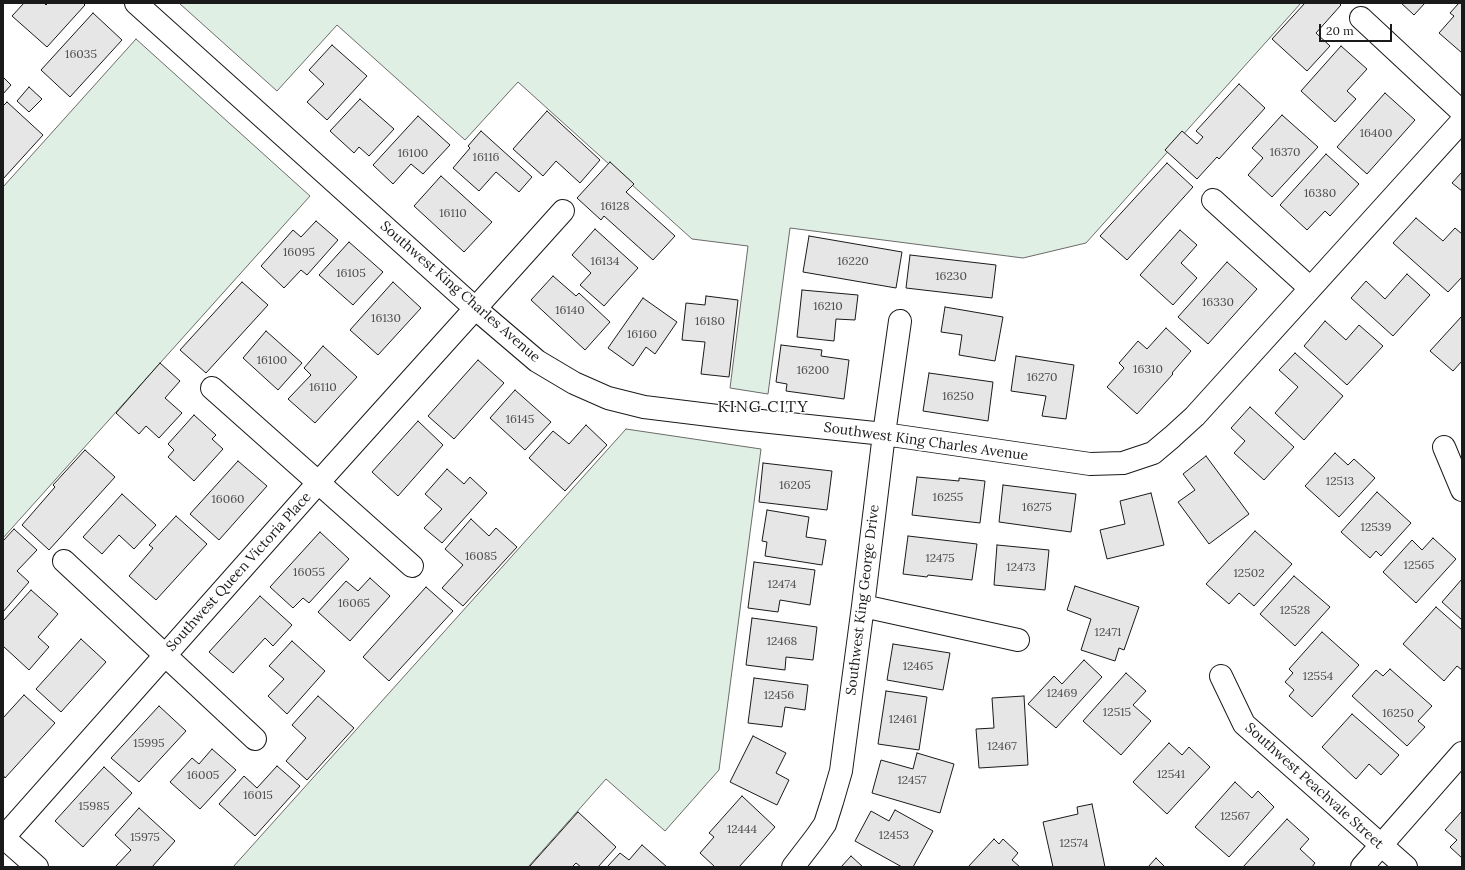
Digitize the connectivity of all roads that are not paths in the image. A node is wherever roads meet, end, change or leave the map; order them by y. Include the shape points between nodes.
1 (136, 3) edge
2 (1361, 18) dead end
3 (1462, 112) edge
4 (1462, 121) edge
5 (1213, 200) dead end
6 (563, 211) dead end
7 (1310, 288) junction
8 (476, 309) junction
9 (900, 321) dead end
10 (212, 388) dead end
11 (884, 434) junction
12 (1444, 447) dead end
13 (318, 483) junction
14 (1462, 490) edge
15 (64, 561) dead end
16 (412, 566) dead end
17 (863, 606) junction
18 (1018, 640) dead end
19 (164, 656) junction
20 (1222, 676) dead end
21 (255, 739) dead end
22 (1462, 753) edge
23 (3, 838) edge
24 (1381, 846) junction
25 (36, 867) edge
26 (792, 867) edge
27 (1362, 867) edge
28 (1406, 867) edge

1 - 8 street, Southwest King Charles Avenue
2 - 3 street
4 - 7 street, Southwest King Charles Avenue
5 - 7 street
6 - 8 street, Southwest Queen Victoria Place
7 - 11 street, Southwest King Charles Avenue via 1195,416 1153,453 1123,463 1090,464
8 - 11 street, Southwest King Charles Avenue via 537,361 574,383 608,398 659,409
8 - 13 street, Southwest Queen Victoria Place
9 - 11 street, Southwest King George Drive
10 - 13 street
11 - 17 street, Southwest King George Drive
12 - 14 street
13 - 16 street
13 - 19 street, Southwest Queen Victoria Place
15 - 19 street
17 - 18 street
17 - 26 street, Southwest King George Drive via 841,771 825,824
19 - 21 street
19 - 23 street, Southwest Queen Victoria Place
20 - 24 street, Southwest Peachvale Street via 1244,724
22 - 24 street
23 - 25 street, Southwest Queen Victoria Place
24 - 27 street
24 - 28 street, Southwest Peachvale Street

